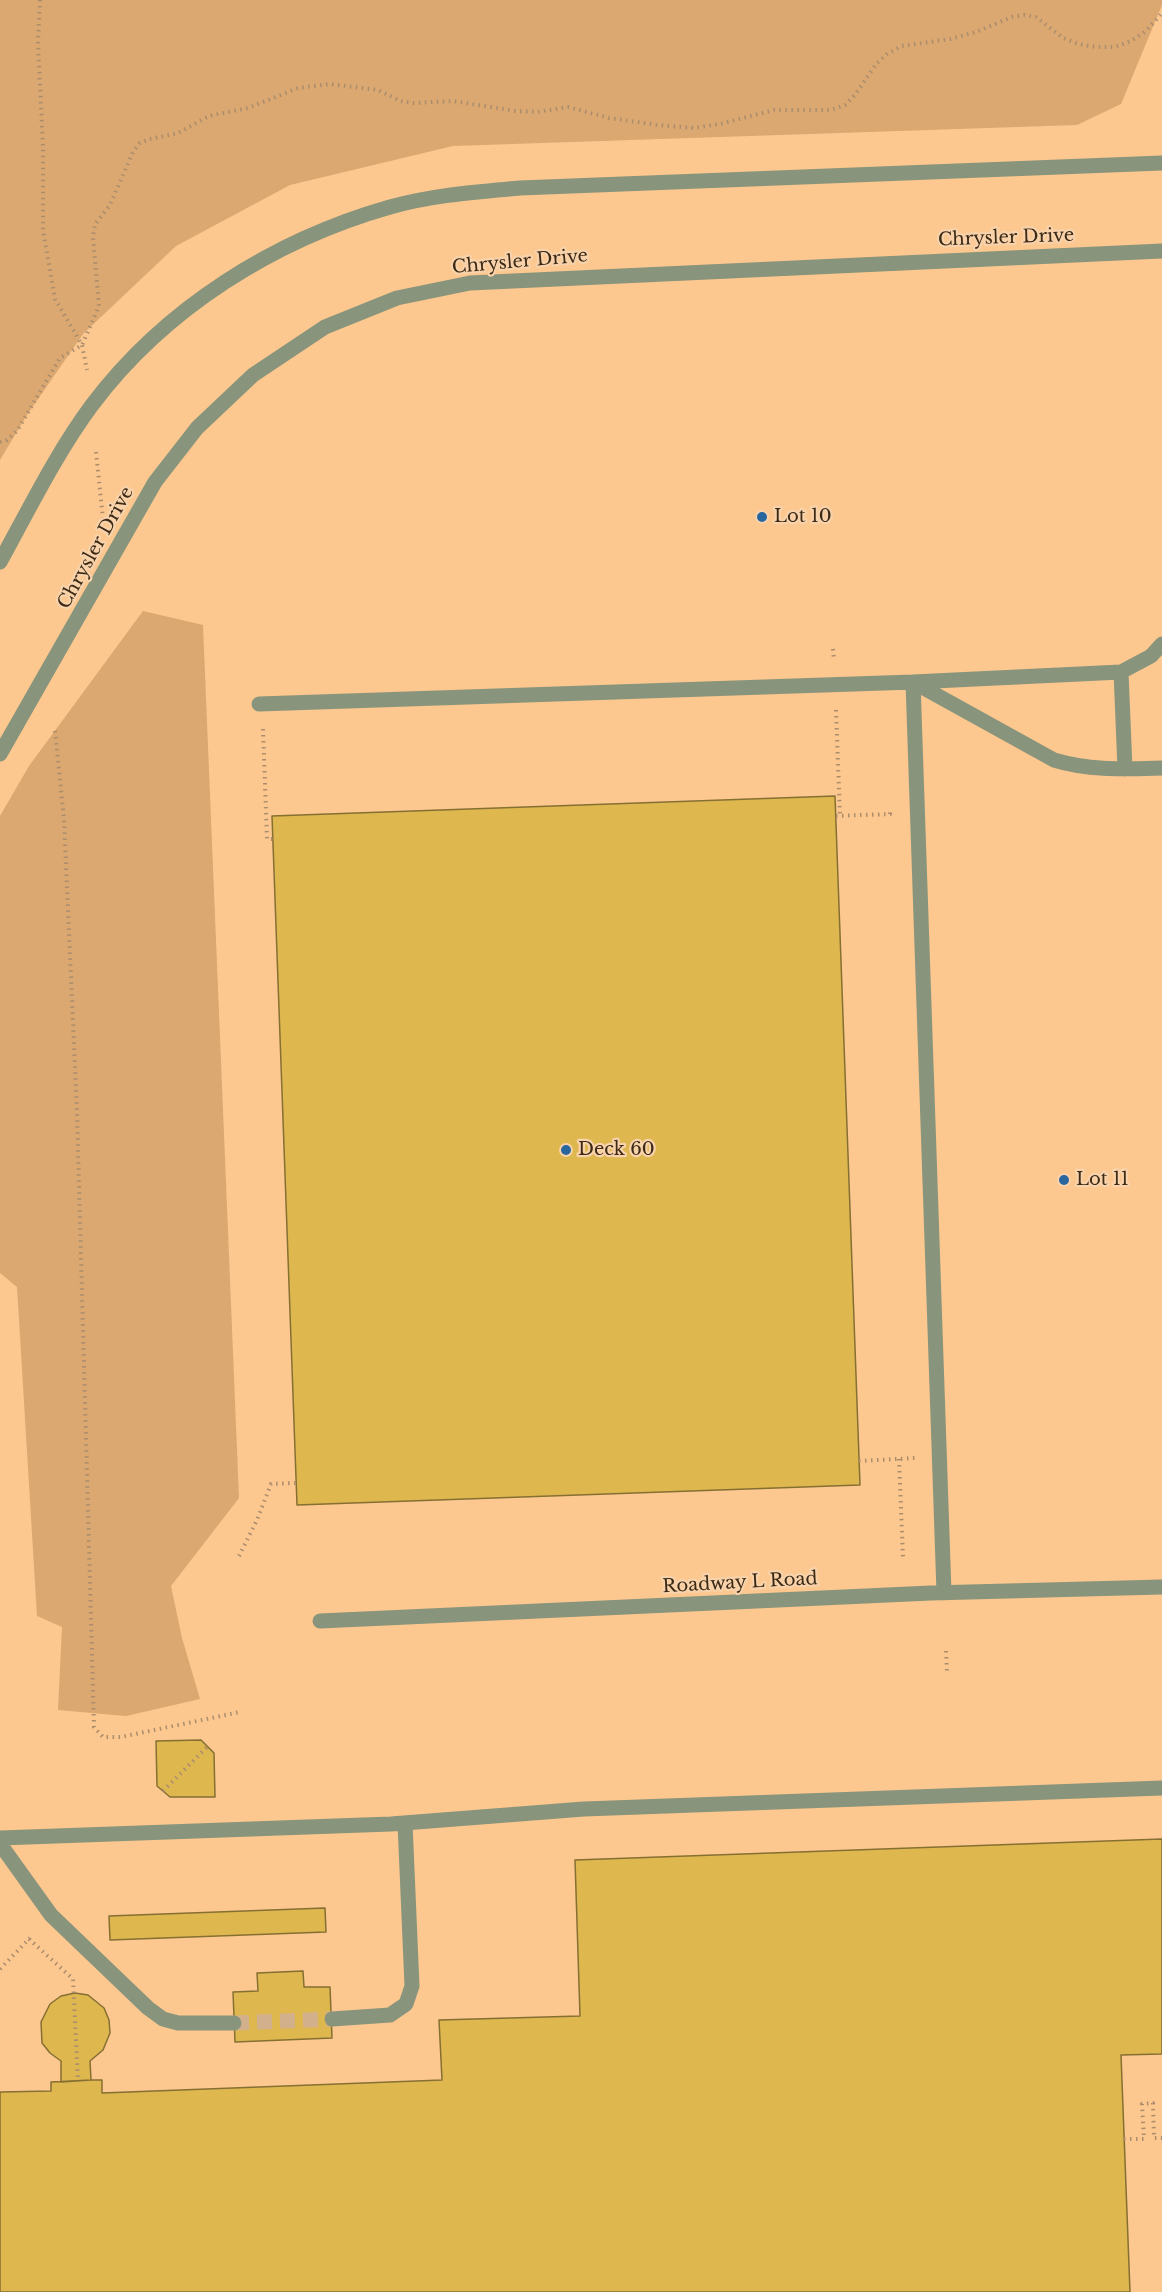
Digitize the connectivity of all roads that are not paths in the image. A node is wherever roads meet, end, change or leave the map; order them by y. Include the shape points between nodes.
1 (1162, 163) edge
2 (1162, 251) edge
3 (0, 562) edge
4 (1162, 644) edge
5 (1121, 672) junction
6 (913, 682) junction
7 (259, 704) dead end
8 (0, 754) edge
9 (1162, 768) edge
10 (1125, 769) junction
11 (1162, 1587) edge
12 (944, 1593) junction
13 (320, 1621) dead end
14 (1162, 1788) edge
15 (405, 1823) junction
16 (0, 1838) edge
17 (0, 1844) edge
18 (332, 2019) tunnel mouth
19 (234, 2023) tunnel mouth

1 - 3 street via 498,190 391,206 317,231 243,270 192,305 140,350 92,405
2 - 8 street, Chrysler Drive via 470,283 398,298 325,327 253,375 197,428 155,482
4 - 5 street via 1151,656
5 - 6 street
5 - 10 street
6 - 7 street
6 - 10 street via 1054,760 1083,768
6 - 12 street
9 - 10 street
11 - 12 street, Roadway L Road
12 - 13 street, Roadway L Road
14 - 15 street via 584,1809
15 - 16 street
15 - 18 street via 412,1986 406,2004 390,2015
17 - 19 street via 51,1915 148,2008 163,2019 178,2023

